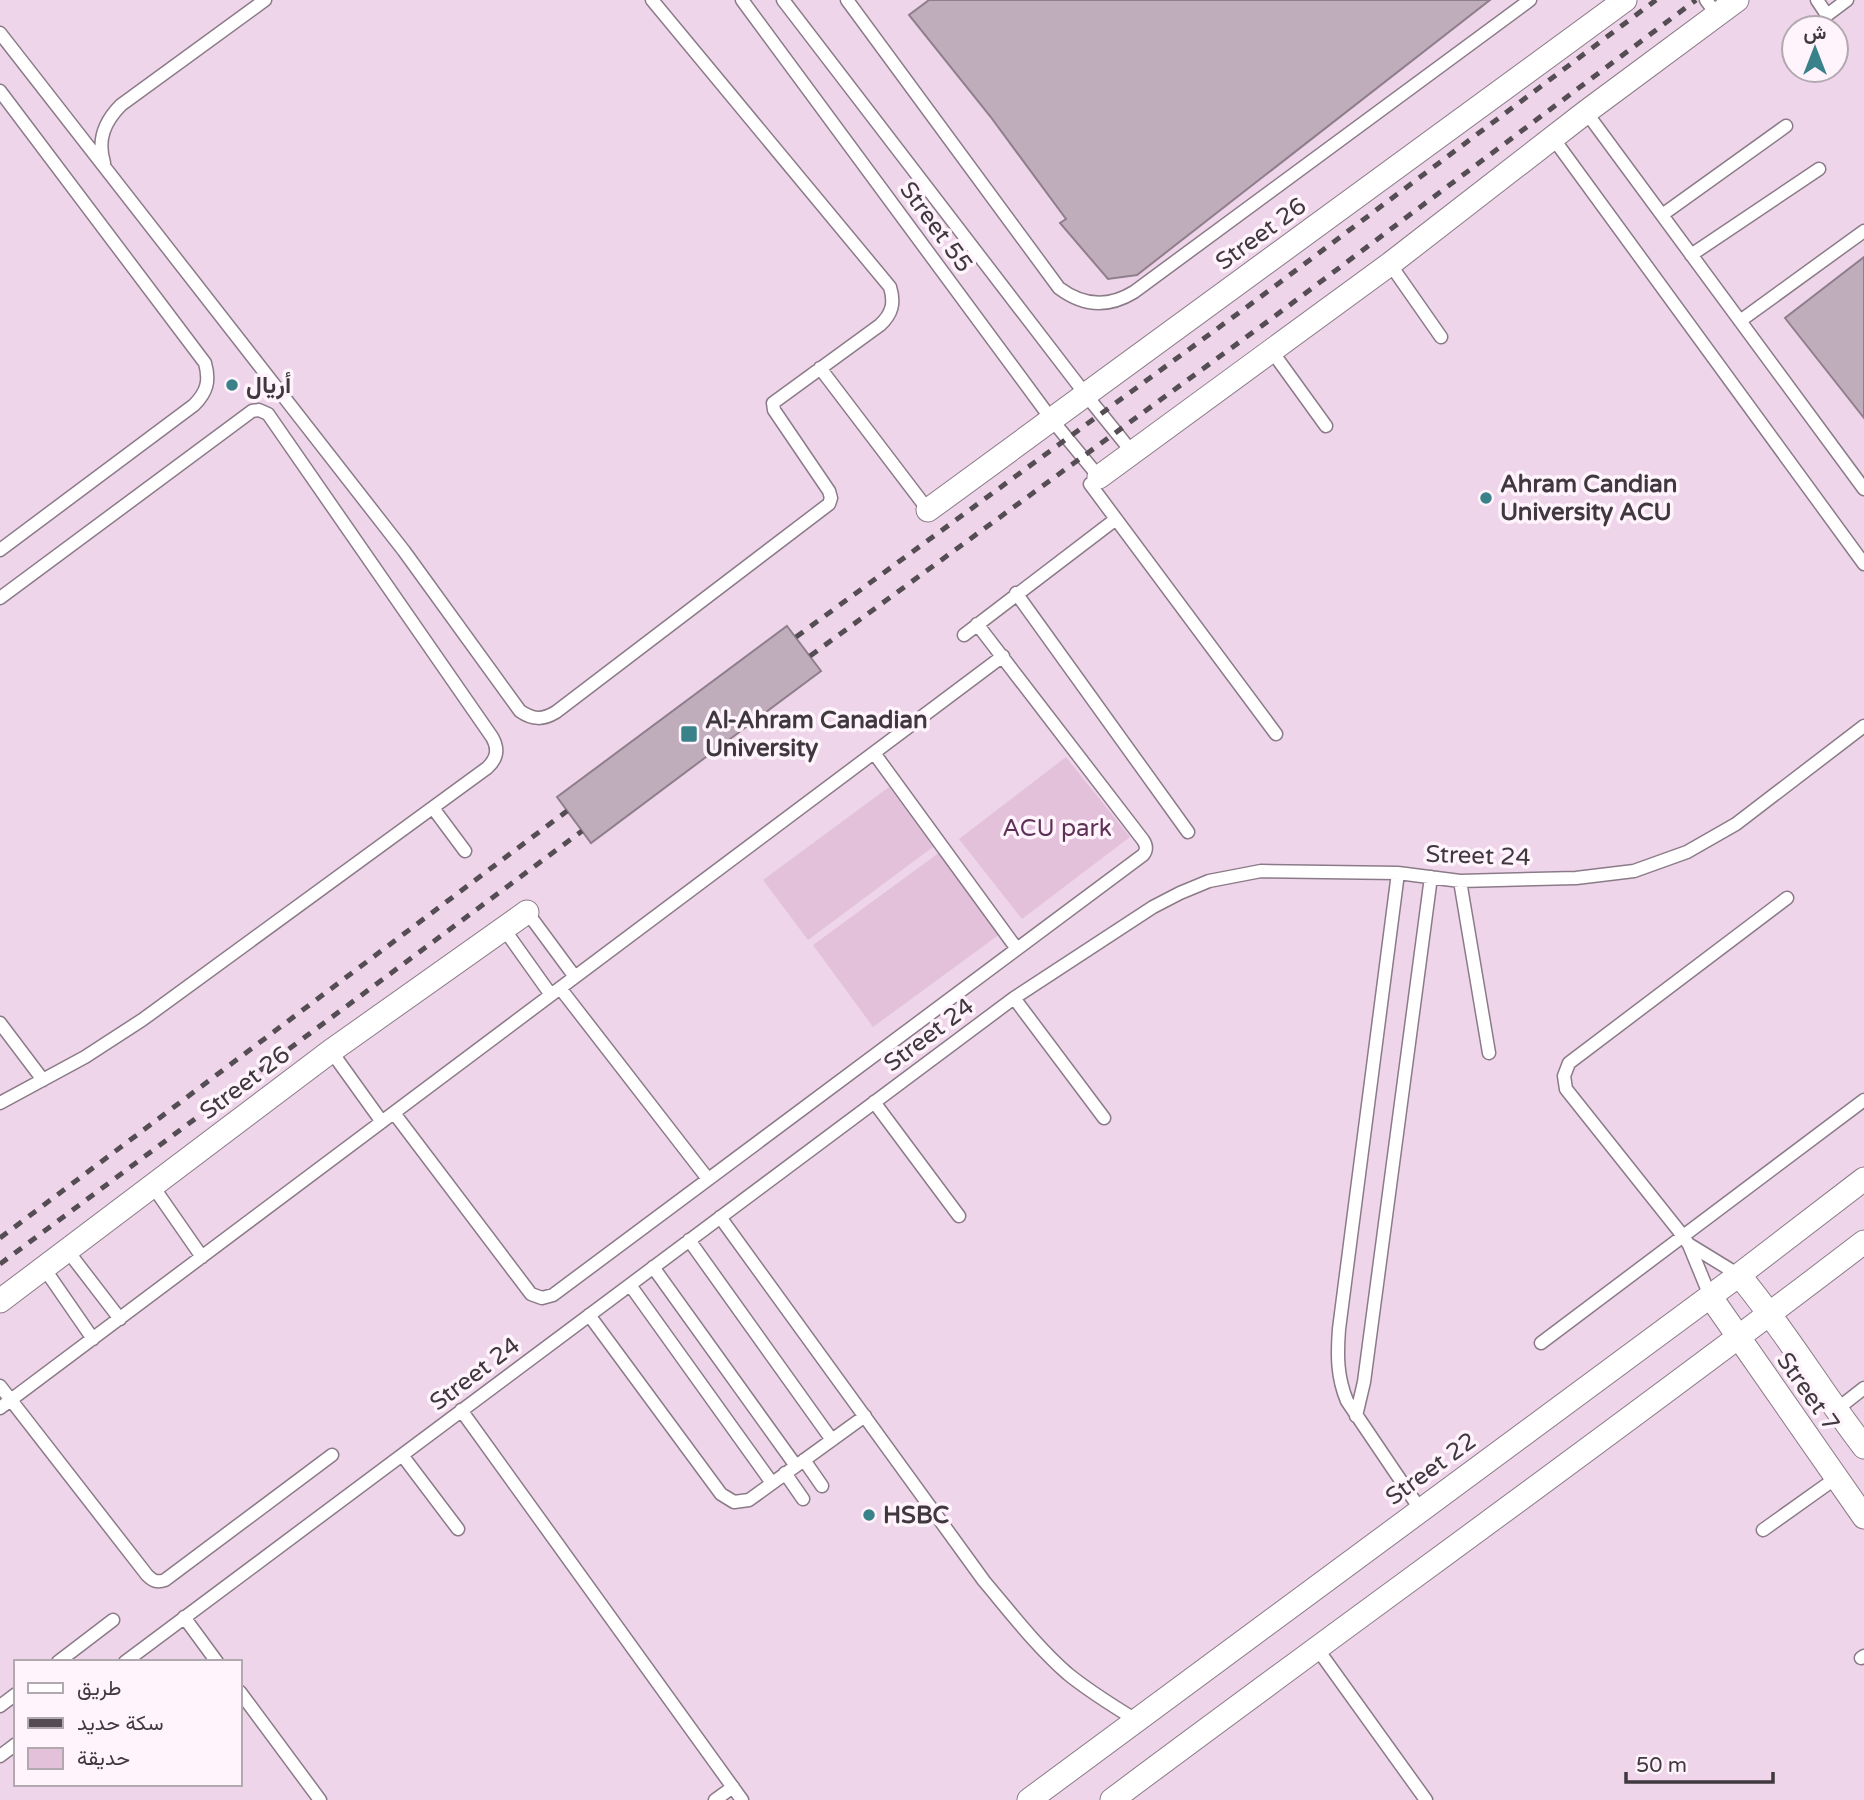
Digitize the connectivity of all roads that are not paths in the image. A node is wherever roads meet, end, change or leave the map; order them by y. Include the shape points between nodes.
1 (265, 0) edge
2 (652, 0) edge
3 (783, 0) edge
4 (847, 0) edge
5 (1530, 0) edge
6 (1625, 0) edge
7 (1737, 0) edge
8 (1817, 0) edge
9 (1847, 0) edge
10 (749, 2) edge
11 (1711, 8) edge
12 (0, 33) edge
13 (0, 91) edge
14 (1586, 112) junction
15 (1786, 126) dead end
16 (1553, 138) junction
17 (106, 166) junction
18 (1819, 169) dead end
19 (1662, 215) junction
20 (1864, 231) edge
21 (1691, 255) junction
22 (1390, 264) junction
23 (1740, 321) junction
24 (1441, 337) dead end
25 (1271, 350) junction
26 (820, 368) junction
27 (1086, 395) junction
28 (1052, 420) junction
29 (1326, 426) dead end
30 (1132, 452) junction
31 (1095, 480) junction
32 (1864, 489) edge
33 (928, 510) joint
34 (1116, 519) junction
35 (0, 550) edge
36 (1864, 564) edge
37 (1016, 593) junction
38 (0, 598) edge
39 (977, 624) junction
40 (964, 635) dead end
41 (1003, 656) junction
42 (1864, 726) edge
43 (1276, 734) dead end
44 (874, 753) junction
45 (433, 808) junction
46 (1188, 832) dead end
47 (465, 851) dead end
48 (1398, 873) junction
49 (1431, 877) junction
50 (1460, 881) junction
51 (1787, 898) dead end
52 (527, 912) joint
53 (504, 929) junction
54 (1017, 949) junction
55 (575, 977) junction
56 (555, 992) junction
57 (1014, 998) junction
58 (0, 1023) edge
59 (331, 1051) junction
60 (1489, 1053) dead end
61 (43, 1080) junction
62 (1864, 1100) edge
63 (0, 1102) edge
64 (874, 1102) junction
65 (394, 1113) junction
66 (1104, 1118) dead end
67 (382, 1122) junction
68 (708, 1179) junction
69 (1864, 1180) edge
70 (152, 1185) junction
71 (959, 1216) dead end
72 (720, 1217) junction
73 (689, 1240) junction
74 (1686, 1240) junction
75 (1864, 1242) edge
76 (67, 1250) junction
77 (202, 1257) junction
78 (653, 1267) junction
79 (44, 1268) junction
80 (1740, 1275) junction
81 (630, 1285) junction
82 (1710, 1296) junction
83 (0, 1301) edge
84 (1771, 1313) junction
85 (589, 1315) junction
86 (120, 1319) junction
87 (93, 1339) junction
88 (1739, 1339) junction
89 (1541, 1343) dead end
90 (0, 1385) edge
91 (1864, 1388) edge
92 (11, 1400) junction
93 (0, 1408) edge
94 (461, 1410) junction
95 (1836, 1410) junction
96 (865, 1416) junction
97 (1356, 1416) junction
98 (832, 1440) junction
99 (1864, 1447) edge
100 (332, 1455) dead end
101 (402, 1455) junction
102 (800, 1463) junction
103 (785, 1474) junction
104 (1836, 1478) junction
105 (772, 1483) junction
106 (822, 1486) dead end
107 (803, 1499) dead end
108 (1420, 1509) junction
109 (1864, 1517) edge
110 (458, 1529) dead end
111 (1763, 1531) dead end
112 (184, 1617) junction
113 (114, 1620) dead end
114 (1316, 1647) junction
115 (61, 1660) edge
116 (131, 1660) edge
117 (216, 1660) edge
118 (242, 1695) edge
119 (1136, 1720) junction
120 (733, 1787) junction
121 (320, 1800) edge
122 (715, 1800) edge
123 (742, 1800) edge
124 (1029, 1800) edge
125 (1112, 1800) edge
126 (1426, 1800) edge

1 - 17 lane via 111,115 101,140
2 - 26 lane via 890,287 893,298 888,318
3 - 27 lane, Street 55
4 - 5 lane via 1059,288 1096,304 1134,292
6 - 27 street, Street 26
7 - 11 street
8 - 9 lane via 1827,15
10 - 28 lane, Street 55
11 - 14 street
12 - 17 lane
13 - 35 lane via 205,363 208,386 194,405
14 - 16 street
14 - 19 lane
15 - 19 lane
16 - 22 street
16 - 36 lane
17 - 26 lane via 404,551 520,711 534,718 556,712 829,504 829,491 773,408 775,401
18 - 21 lane
19 - 21 lane
20 - 23 lane
21 - 23 lane
22 - 24 lane
22 - 25 street
23 - 32 lane
25 - 29 lane
25 - 30 street
26 - 33 lane
27 - 28 street, Street 26
27 - 30 lane, Street 55
28 - 31 lane, Street 55
28 - 33 street, Street 26
30 - 31 street
31 - 34 lane, Street 55
34 - 37 lane
34 - 43 lane, Street 55
37 - 39 lane
37 - 46 lane
38 - 45 lane via 251,411 262,410 495,743 492,764
39 - 40 lane
39 - 41 lane
41 - 44 lane
41 - 54 lane via 1147,845 1143,855
42 - 50 lane, Street 24 via 1736,824 1687,852 1634,872
44 - 54 lane
44 - 55 lane
45 - 47 lane
45 - 61 lane via 142,1020
48 - 49 lane, Street 24
48 - 57 lane, Street 24 via 1261,871 1209,881 1153,907
48 - 97 lane via 1337,1348 1340,1384
49 - 50 lane, Street 24
49 - 97 lane
50 - 60 lane
51 - 74 lane via 1565,1069 1566,1089
52 - 53 street, Street 26
52 - 55 lane
53 - 56 lane
53 - 59 street, Street 26
54 - 68 lane
55 - 56 lane
56 - 65 lane
56 - 68 lane
57 - 64 lane, Street 24
57 - 66 lane
58 - 61 lane
59 - 67 lane
59 - 70 street, Street 26
61 - 63 lane
62 - 74 lane
64 - 71 lane
64 - 72 lane, Street 24
65 - 67 lane
65 - 68 lane via 524,1286 542,1298
67 - 77 lane
69 - 80 street, Street 22
70 - 76 street, Street 26
70 - 77 lane
72 - 73 lane, Street 24
72 - 96 lane
73 - 78 lane, Street 24
73 - 98 lane
74 - 80 lane
74 - 82 lane
74 - 89 lane
75 - 84 street
76 - 79 street, Street 26
76 - 86 lane
77 - 86 lane
78 - 81 lane, Street 24
78 - 102 lane
79 - 83 street, Street 26
79 - 87 lane
80 - 82 street, Street 22
80 - 84 street, Street 7
81 - 85 lane, Street 24
81 - 105 lane
82 - 88 street, Street 7
82 - 108 street, Street 22
84 - 88 street
84 - 95 street, Street 7
85 - 94 lane, Street 24
85 - 105 lane via 721,1494 741,1502
86 - 87 lane
87 - 92 lane
88 - 104 street, Street 7
88 - 114 street
90 - 92 lane
91 - 95 lane
92 - 93 lane
92 - 100 lane via 147,1575 159,1582
94 - 101 lane, Street 24
94 - 120 lane
95 - 99 street, Street 7
96 - 98 lane
96 - 119 lane via 985,1581 1038,1645 1090,1690
97 - 108 lane
98 - 102 lane
101 - 110 lane
101 - 112 lane, Street 24
102 - 103 lane
102 - 106 lane
103 - 105 lane
103 - 107 lane
104 - 109 street, Street 7
104 - 111 lane
108 - 119 street, Street 22
112 - 116 lane, Street 24
112 - 117 lane
113 - 115 lane
114 - 125 street
114 - 126 lane
118 - 121 lane
119 - 124 street, Street 22
120 - 122 lane
120 - 123 lane

